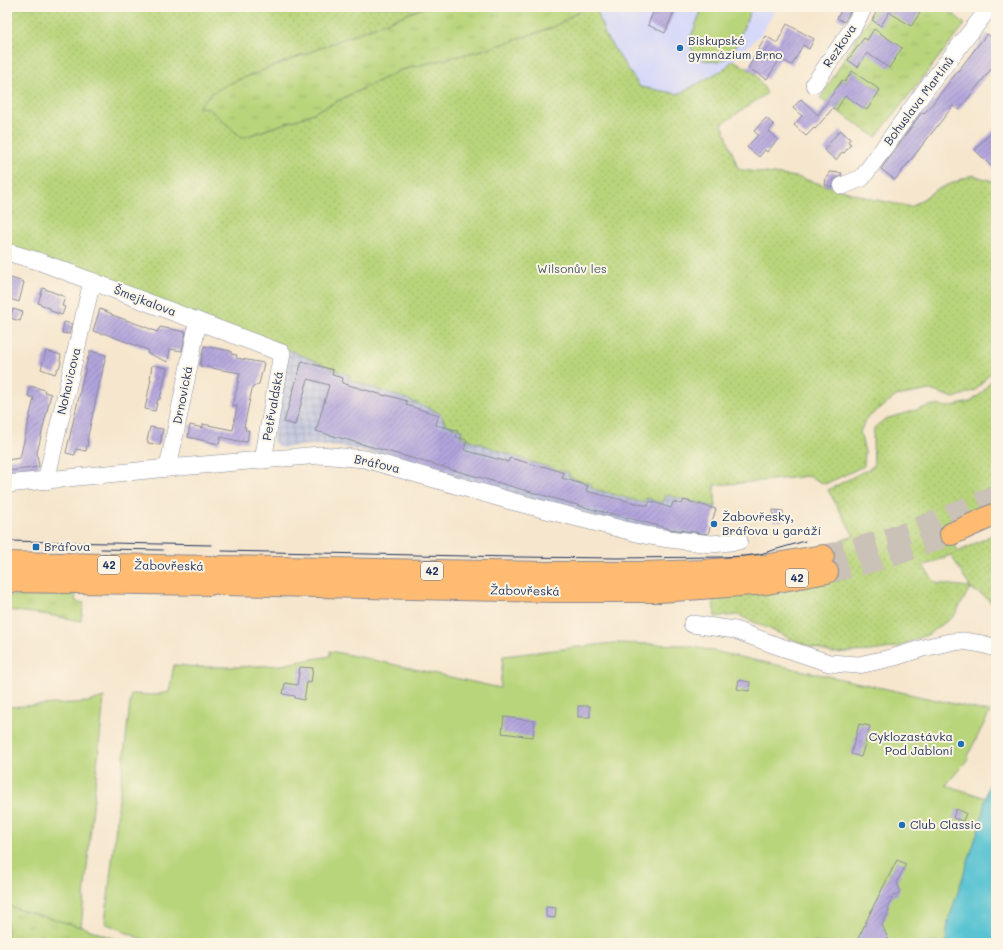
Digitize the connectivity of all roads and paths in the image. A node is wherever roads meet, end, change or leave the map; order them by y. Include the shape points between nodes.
1 (864, 7) edge
2 (990, 7) edge
3 (814, 84) dead end
4 (842, 186) dead end
5 (7, 252) edge
6 (92, 281) junction
7 (198, 321) junction
8 (282, 353) joint
9 (263, 460) junction
10 (168, 468) junction
11 (46, 481) junction
12 (7, 484) edge
13 (996, 514) edge
14 (951, 534) tunnel mouth
15 (739, 541) dead end
16 (7, 563) edge
17 (825, 564) tunnel mouth
18 (216, 575) junction
19 (7, 581) edge
20 (692, 624) dead end
21 (996, 648) edge

1 - 3 street, Rezkova
2 - 4 street, Bohuslava Martinů via 862,178
5 - 6 street, Šmejkalova
6 - 7 street, Šmejkalova
6 - 11 street, Nohavicova
7 - 8 street, Šmejkalova
7 - 10 street, Drnovická
8 - 9 street, Petřvaldská
9 - 10 street, Bráfova
9 - 15 street, Bráfova via 320,455 366,459 512,501 645,535 712,544
10 - 11 street, Bráfova
11 - 12 street, Bráfova
13 - 14 highway
16 - 18 highway, Žabovřeská / 42
17 - 18 highway, Žabovřeská / 42 via 642,573
18 - 19 highway, Žabovřeská / 42
20 - 21 street via 735,630 829,663 859,664 950,642 963,641

